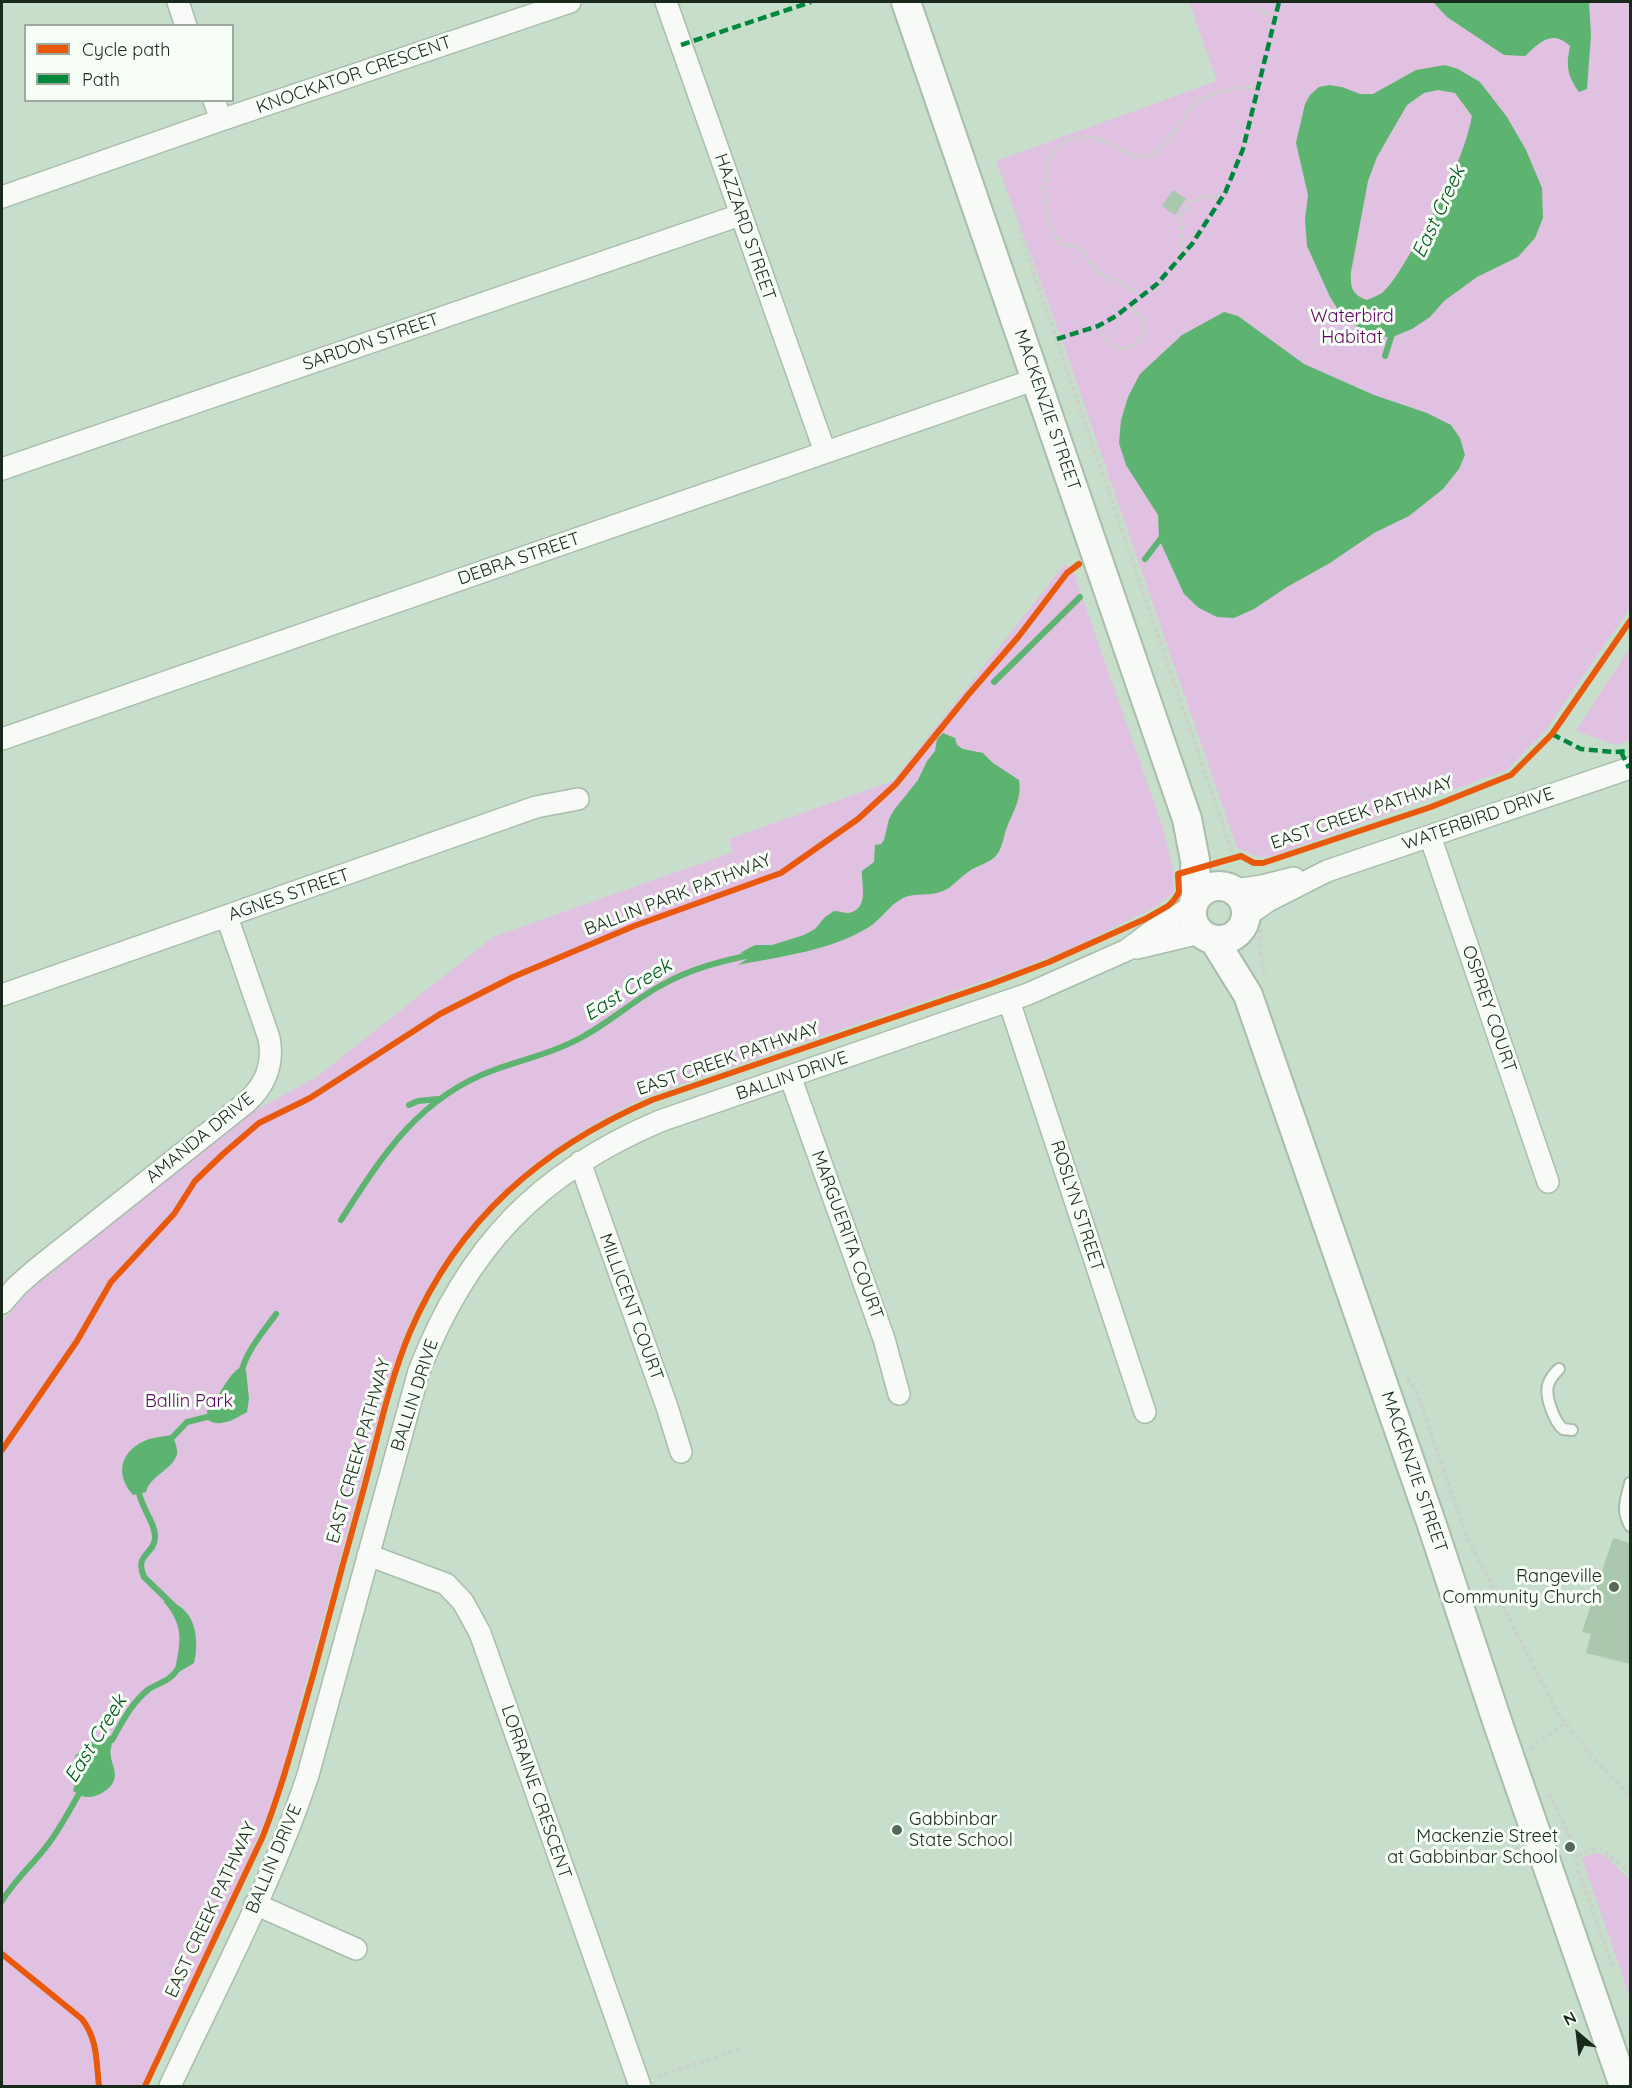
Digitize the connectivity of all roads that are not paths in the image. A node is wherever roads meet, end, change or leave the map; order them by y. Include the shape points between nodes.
1 (178, 2) edge
2 (570, 2) edge
3 (666, 2) edge
4 (906, 2) edge
5 (185, 24) edge
6 (217, 110) edge
7 (2, 197) edge
8 (740, 215) junction
9 (1036, 379) junction
10 (825, 452) junction
11 (2, 469) edge
12 (2, 739) edge
13 (1630, 770) edge
14 (578, 800) dead end
15 (1187, 819) junction
16 (1430, 836) junction
17 (1229, 870) junction
18 (1327, 872) junction
19 (1194, 902) junction
20 (227, 917) junction
21 (1243, 923) junction
22 (1207, 936) junction
23 (1127, 950) junction
24 (2, 994) edge
25 (1248, 995) junction
26 (1009, 1001) junction
27 (790, 1076) junction
28 (579, 1162) junction
29 (1548, 1182) dead end
30 (2, 1303) edge
31 (1559, 1369) dead end
32 (899, 1395) dead end
33 (1145, 1412) dead end
34 (1572, 1430) dead end
35 (681, 1452) dead end
36 (1630, 1483) edge
37 (1630, 1526) edge
38 (368, 1555) junction
39 (255, 1904) junction
40 (356, 1949) dead end
41 (640, 2085) edge
42 (170, 2086) edge
43 (1624, 2086) edge

1 - 5 street
2 - 6 street, KNOCKATOR CRESCENT
3 - 8 street, HAZZARD STREET
4 - 9 main road, MACKENZIE STREET
6 - 7 street, KNOCKATOR CRESCENT
8 - 10 street, HAZZARD STREET
8 - 11 street, SARDON STREET
9 - 10 street, DEBRA STREET
9 - 15 main road, MACKENZIE STREET
10 - 12 street, DEBRA STREET
13 - 16 street, WATERBIRD DRIVE
14 - 20 street, AGNES STREET via 536,807
15 - 17 main road, MACKENZIE STREET
15 - 19 main road, MACKENZIE STREET via 1195,860
16 - 18 street, WATERBIRD DRIVE
16 - 29 street, OSPREY COURT
17 - 18 street, WATERBIRD DRIVE via 1262,886
17 - 19 main road
17 - 21 main road via 1244,902
18 - 21 street, WATERBIRD DRIVE via 1268,901
19 - 22 main road via 1193,920
19 - 23 street, BALLIN DRIVE
20 - 24 street, AGNES STREET
20 - 30 street, AMANDA DRIVE via 269,1038 270,1068 261,1087 16,1286
21 - 22 main road via 1228,938
21 - 25 main road, MACKENZIE STREET
22 - 23 street, BALLIN DRIVE
22 - 25 main road, MACKENZIE STREET
23 - 26 street, BALLIN DRIVE
25 - 43 main road, MACKENZIE STREET
26 - 27 street, BALLIN DRIVE
26 - 33 street, ROSLYN STREET
27 - 28 street, BALLIN DRIVE via 628,1134
27 - 32 street, MARGUERITA COURT via 880,1328
28 - 35 street, MILLICENT COURT
28 - 38 street, BALLIN DRIVE via 542,1190 497,1234 459,1285 419,1371
31 - 34 lane via 1551,1377 1549,1399 1558,1424
36 - 37 lane via 1624,1508
38 - 39 street, BALLIN DRIVE via 308,1775 283,1844
38 - 41 street, LORRAINE CRESCENT via 446,1584 463,1602 480,1633
39 - 40 street
39 - 42 street, BALLIN DRIVE

